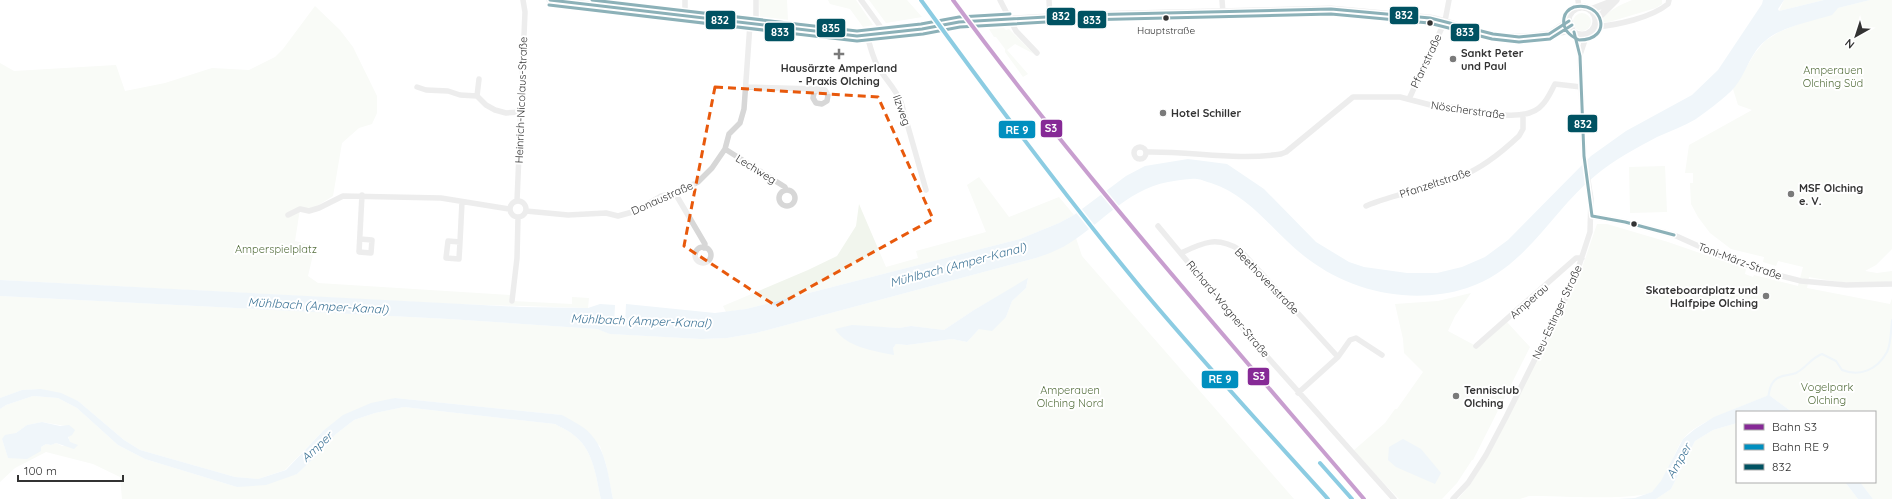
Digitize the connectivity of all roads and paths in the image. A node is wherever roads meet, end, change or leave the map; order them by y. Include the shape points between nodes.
1 (523, 0) edge
2 (550, 0) edge
3 (685, 0) edge
4 (756, 0) edge
5 (861, 0) edge
6 (1000, 0) edge
7 (1049, 0) edge
8 (1222, 0) edge
9 (1449, 0) edge
10 (1578, 0) edge
11 (1615, 0) edge
12 (1669, 0) edge
13 (1579, 8) junction
14 (1590, 10) junction
15 (1223, 13) junction
16 (685, 16) junction
17 (1050, 16) junction
18 (756, 19) dead end
19 (1010, 19) junction
20 (1445, 20) junction
21 (1569, 20) junction
22 (750, 24) junction
23 (1596, 24) junction
24 (1573, 31) junction
25 (885, 33) junction
26 (1550, 34) junction
27 (1586, 34) junction
28 (867, 35) junction
29 (1037, 53) dead end
30 (1580, 56) junction
31 (479, 79) dead end
32 (417, 87) dead end
33 (746, 87) junction
34 (1580, 87) junction
35 (818, 89) dead end
36 (477, 96) junction
37 (1409, 99) junction
38 (520, 112) junction
39 (1523, 115) junction
40 (725, 149) junction
41 (1146, 152) dead end
42 (786, 190) dead end
43 (926, 190) dead end
44 (675, 193) junction
45 (362, 195) junction
46 (517, 200) junction
47 (462, 202) junction
48 (1366, 206) dead end
49 (509, 209) junction
50 (526, 211) junction
51 (288, 215) dead end
52 (1592, 216) junction
53 (518, 218) junction
54 (1158, 226) dead end
55 (360, 240) dead end
56 (460, 242) dead end
57 (704, 248) dead end
58 (1181, 253) junction
59 (1582, 258) junction
60 (1892, 284) edge
61 (512, 301) dead end
62 (1476, 346) dead end
63 (1382, 355) dead end
64 (1338, 357) junction
65 (1298, 393) junction
66 (1394, 499) edge
67 (1452, 499) edge

1 - 38 street, Heinrich-Nicolaus-Straße via 525,12
2 - 16 street
3 - 16 street
4 - 18 street
5 - 25 street
6 - 19 street
7 - 17 street
8 - 15 street
9 - 20 street, Pfarrstraße
10 - 13 street
11 - 14 street
11 - 23 street
12 - 23 street via 1661,10 1609,26
13 - 14 street
13 - 21 street via 1573,11
14 - 23 street
15 - 17 street
15 - 20 street via 1339,9
16 - 22 street
17 - 19 street
19 - 25 street via 959,22
19 - 29 street via 1016,31
20 - 26 street via 1491,35 1506,37
20 - 37 street, Pfarrstraße
21 - 24 street
21 - 26 street
22 - 28 street via 841,35
22 - 33 street, Donaustraße
23 - 27 street
24 - 26 street
24 - 27 street via 1580,35
24 - 30 street, Neu-Estinger Straße
25 - 28 street
27 - 30 street, Neu-Estinger Straße
28 - 43 street, Ilzweg via 878,66 901,102
30 - 34 street, Neu-Estinger Straße
31 - 36 street
32 - 36 street
33 - 35 street
33 - 40 street, Donaustraße via 740,123 729,134
34 - 39 street, Nöscherstraße via 1555,84 1543,105
34 - 52 street, Neu-Estinger Straße via 1584,157
36 - 38 street via 495,110 506,113
37 - 39 street, Nöscherstraße via 1442,108
37 - 41 street, Nöscherstraße via 1353,97 1281,154 1245,158
38 - 46 street, Heinrich-Nicolaus-Straße
39 - 48 street, Pfanzeltstraße via 1523,130 1519,136 1482,166 1454,179
40 - 42 street, Lechweg
40 - 44 street, Donaustraße via 698,182
44 - 50 street, Donaustraße via 662,196 636,211 618,216 606,213 568,215
44 - 57 street via 705,244
45 - 47 street via 441,198
45 - 51 street via 343,196 319,208 308,211 300,209
45 - 55 street
46 - 49 street
46 - 50 street via 525,204
47 - 49 street
47 - 56 street
49 - 53 street via 512,215
50 - 53 street
52 - 59 street, Neu-Estinger Straße
52 - 60 street, Toni-März-Straße via 1674,235 1723,256 1801,282 1846,285
53 - 61 street
54 - 58 street, Richard-Wagner-Straße
58 - 64 street, Beethovenstraße via 1206,242 1230,243 1240,250
58 - 65 street, Richard-Wagner-Straße
59 - 62 street, Amperau via 1576,258
59 - 67 street, Neu-Estinger Straße via 1565,299 1486,454 1468,483
63 - 64 street via 1356,338 1350,340
64 - 65 street
65 - 66 street, Richard-Wagner-Straße

